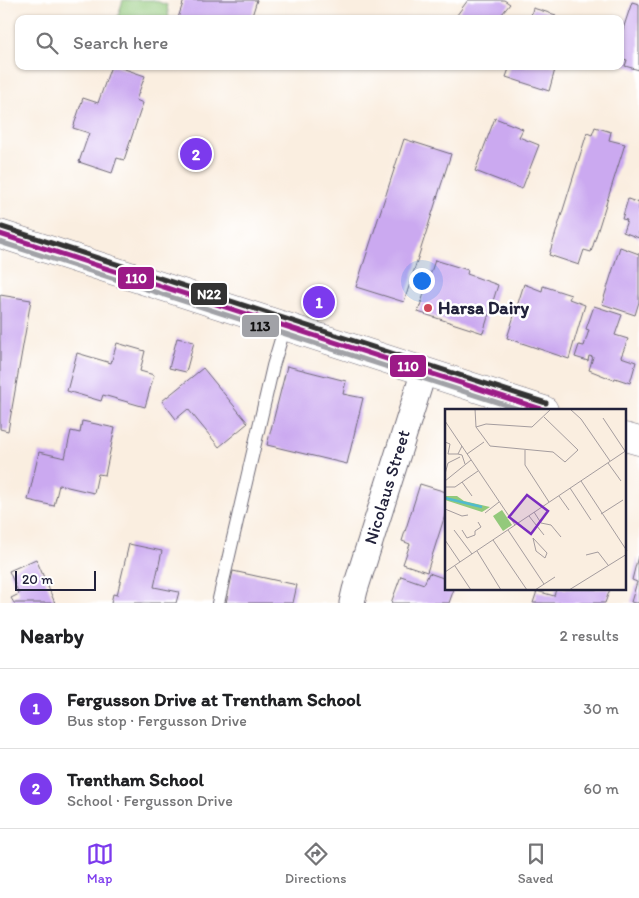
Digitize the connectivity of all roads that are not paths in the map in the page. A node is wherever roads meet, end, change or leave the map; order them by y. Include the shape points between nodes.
1 (0, 234) edge
2 (284, 326) junction
3 (424, 371) junction
4 (541, 409) edge
5 (626, 437) edge
6 (639, 442) edge
7 (218, 603) edge
8 (352, 603) edge

1 - 2 main road
2 - 3 main road
2 - 7 lane
3 - 4 main road
3 - 8 street, Nicolaus Street
5 - 6 main road

